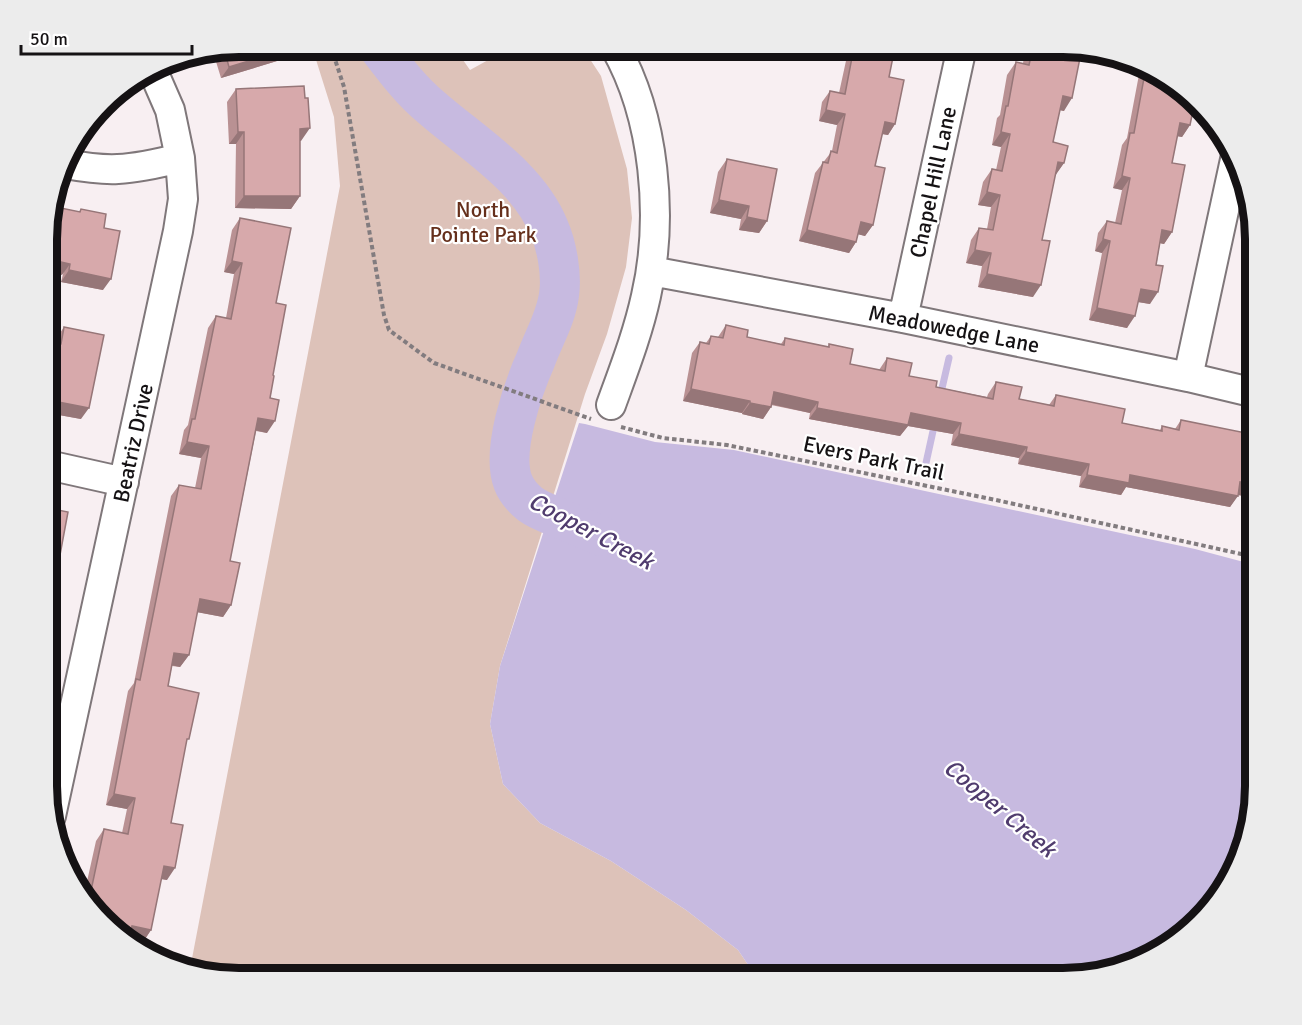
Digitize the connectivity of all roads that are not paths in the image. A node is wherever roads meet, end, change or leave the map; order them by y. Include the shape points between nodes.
1 (621, 57) edge
2 (960, 57) edge
3 (156, 77) edge
4 (180, 158) junction
5 (73, 165) edge
6 (1232, 174) edge
7 (651, 271) junction
8 (903, 318) junction
9 (1188, 377) junction
10 (1245, 391) edge
11 (609, 418) road end
12 (57, 467) edge
13 (124, 482) junction
14 (57, 755) edge

1 - 7 street via 643,117 653,172 655,223
2 - 8 street, Chapel Hill Lane
3 - 4 street, Beatriz Drive via 170,110
4 - 5 street via 118,170
4 - 13 street, Beatriz Drive via 183,199 178,231
6 - 9 street
7 - 8 street, Meadowedge Lane
7 - 11 street
8 - 9 street, Meadowedge Lane
9 - 10 street, Meadowedge Lane
12 - 13 street
13 - 14 street, Beatriz Drive

